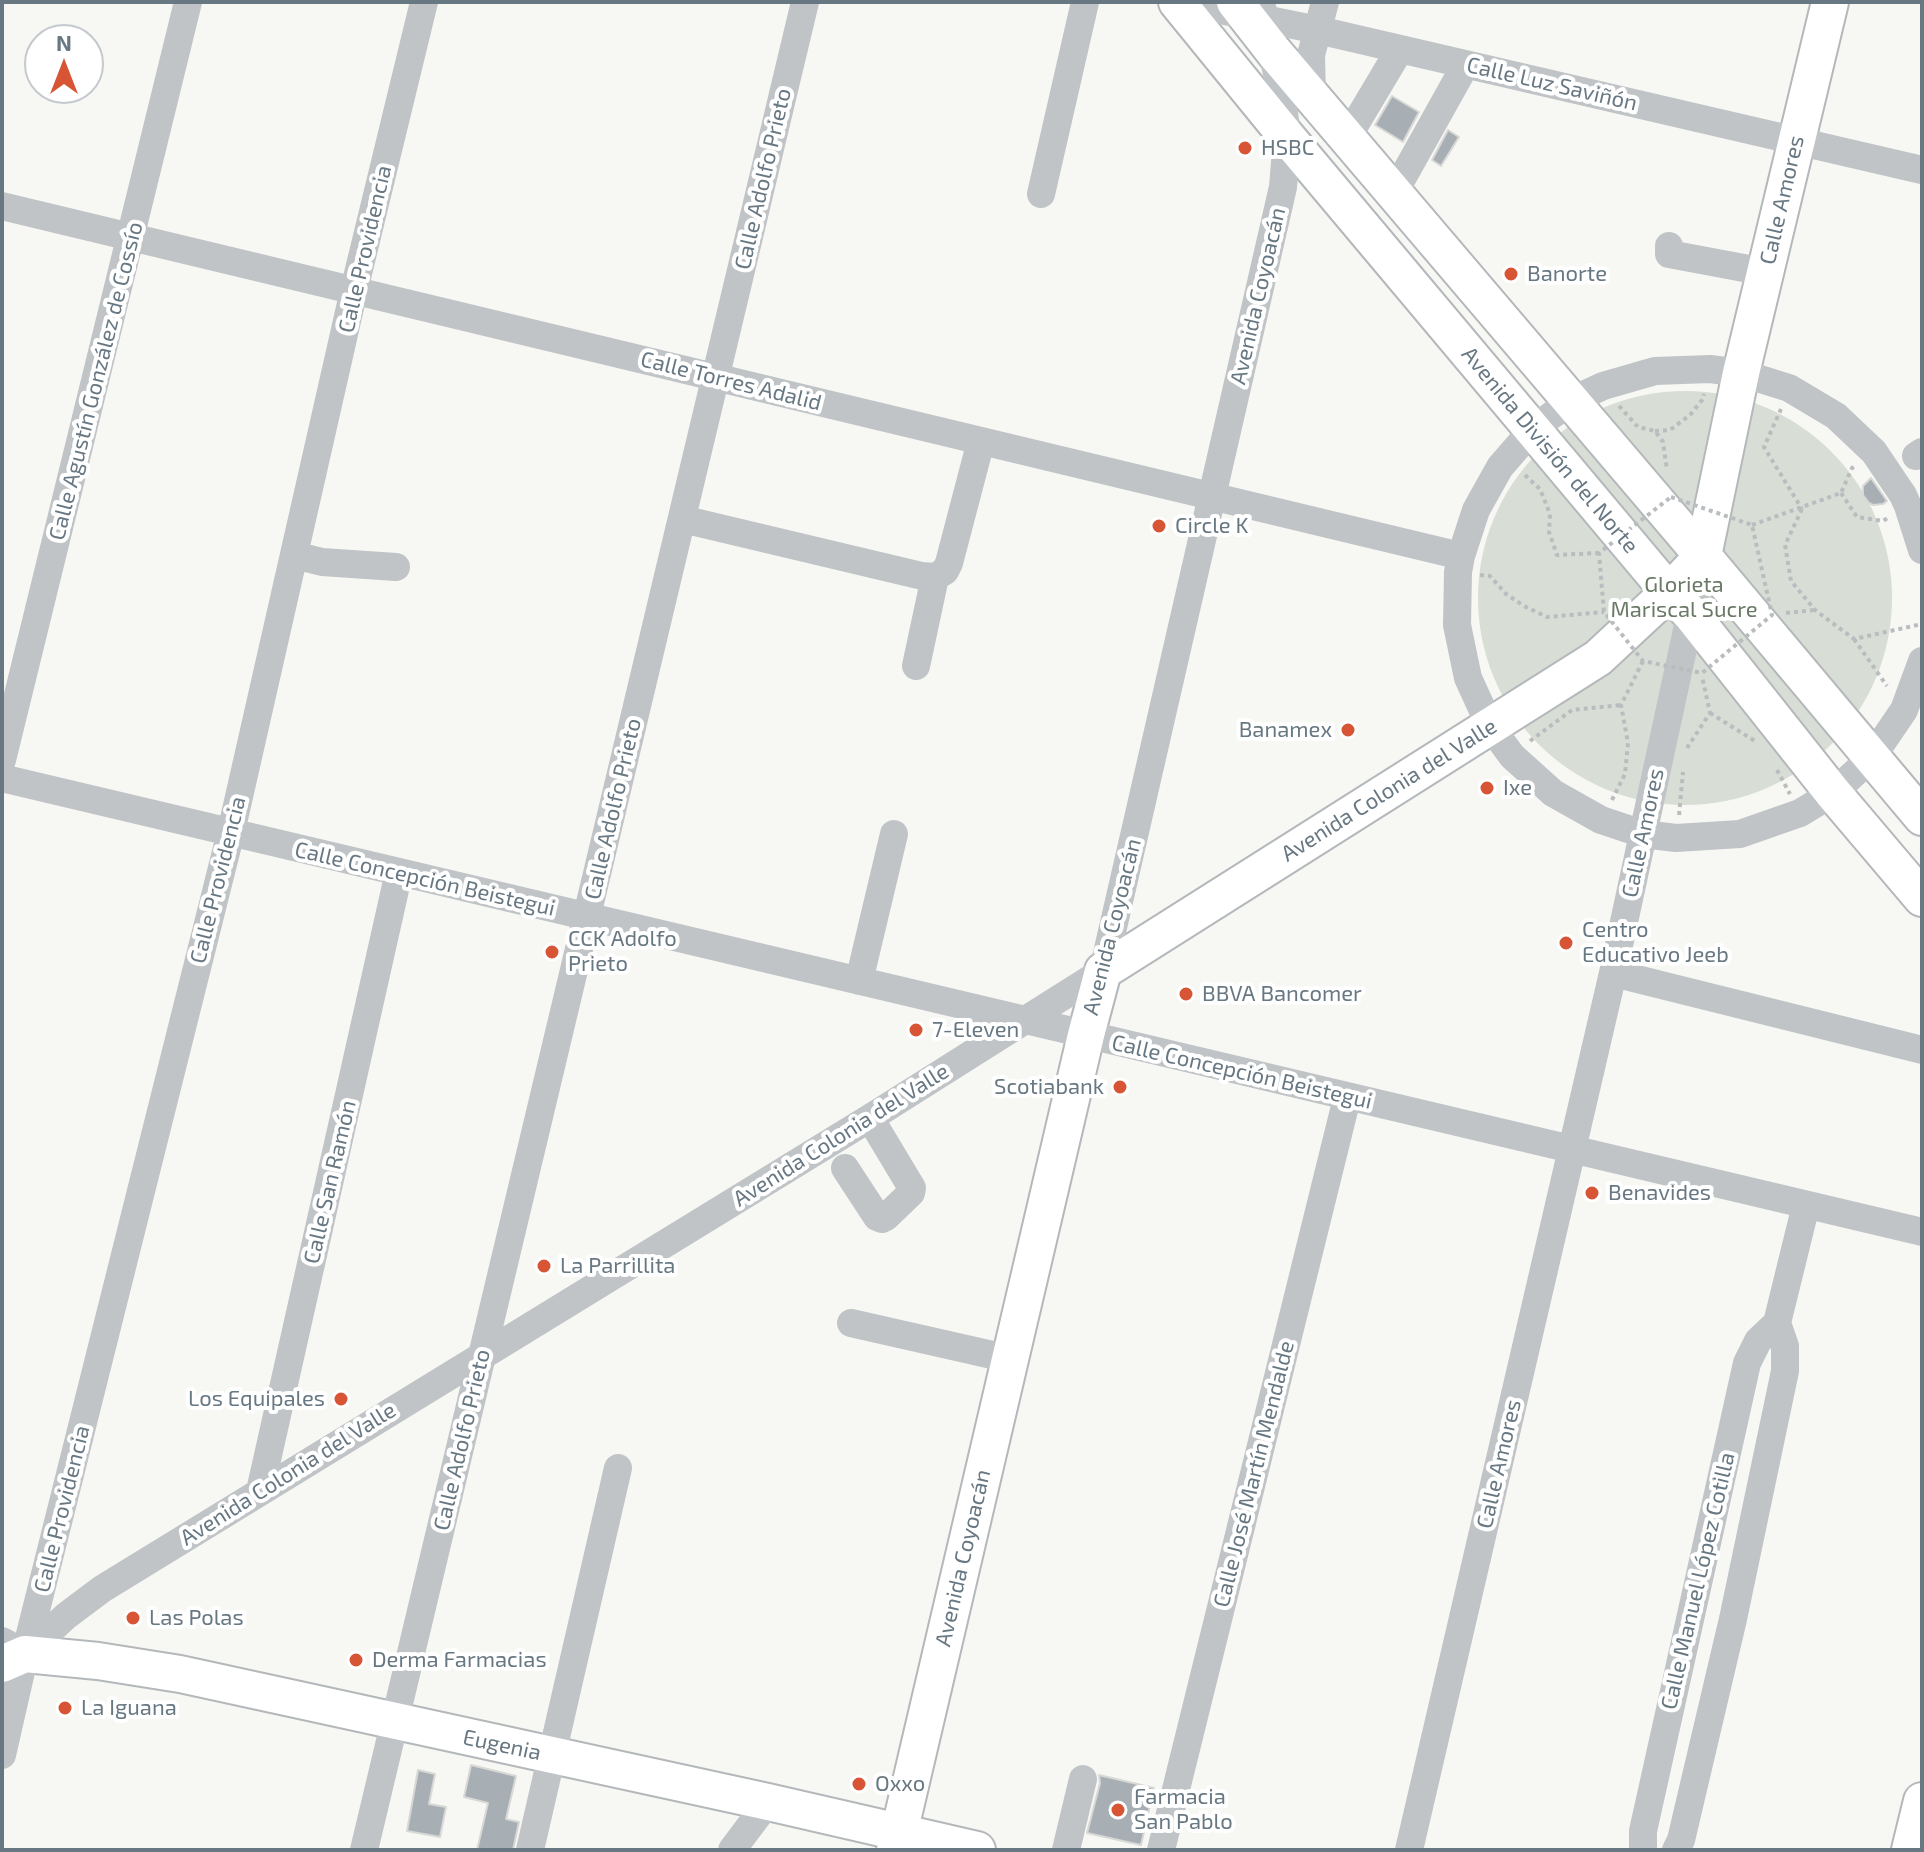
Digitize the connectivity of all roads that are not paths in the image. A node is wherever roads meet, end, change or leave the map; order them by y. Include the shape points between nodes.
1 (188, 2) edge
2 (424, 2) edge
3 (805, 2) edge
4 (1085, 2) edge
5 (1179, 2) edge
6 (1325, 2) edge
7 (1830, 2) edge
8 (1256, 18) edge
9 (1318, 30) junction
10 (1400, 49) junction
11 (1466, 64) junction
12 (1312, 97) junction
13 (1287, 137) junction
14 (1347, 138) junction
15 (1796, 141) junction
16 (1922, 170) edge
17 (1394, 193) junction
18 (1041, 194) dead end
19 (2, 206) edge
20 (132, 237) junction
21 (1669, 246) dead end
22 (1765, 272) junction
23 (354, 290) junction
24 (1725, 371) junction
25 (716, 377) junction
26 (1587, 394) junction
27 (1533, 429) junction
28 (981, 441) junction
29 (1212, 497) junction
30 (682, 519) junction
31 (1922, 550) edge
32 (294, 555) junction
33 (1703, 556) junction
34 (1459, 564) junction
35 (396, 567) dead end
36 (935, 577) junction
37 (1680, 603) junction
38 (1922, 661) edge
39 (916, 666) dead end
40 (1490, 726) junction
41 (1872, 757) junction
42 (2, 760) edge
43 (2, 778) edge
44 (1833, 793) junction
45 (1922, 817) edge
46 (231, 832) junction
47 (894, 834) dead end
48 (1643, 834) junction
49 (399, 872) junction
50 (1922, 898) edge
51 (587, 917) junction
52 (1103, 971) junction
53 (1613, 973) junction
54 (859, 981) junction
55 (1024, 1020) junction
56 (1086, 1035) junction
57 (1922, 1050) edge
58 (1347, 1098) junction
59 (870, 1118) junction
60 (1571, 1150) junction
61 (845, 1168) dead end
62 (1806, 1205) junction
63 (1922, 1232) edge
64 (851, 1323) dead end
65 (1777, 1323) junction
66 (483, 1354) junction
67 (1010, 1359) junction
68 (618, 1468) dead end
69 (260, 1491) junction
70 (1692, 1608) junction
71 (1733, 1619) junction
72 (10, 1653) edge
73 (395, 1722) junction
74 (2, 1755) edge
75 (552, 1756) junction
76 (1083, 1779) dead end
77 (1922, 1801) edge
78 (768, 1802) junction
79 (897, 1841) edge
80 (364, 1850) edge
81 (530, 1850) edge
82 (732, 1850) edge
83 (977, 1850) edge
84 (1066, 1850) edge
85 (1161, 1850) edge
86 (1409, 1850) edge
87 (1643, 1850) edge
88 (1676, 1850) edge
89 (1910, 1850) edge

1 - 20 street, Calle Agustín González de Cossío
2 - 23 street, Calle Providencia
3 - 25 street, Calle Adolfo Prieto
4 - 18 street
5 - 8 street
5 - 13 main road, Avenida División del Norte
6 - 9 street
7 - 15 main road, Calle Amores
8 - 9 street via 1294,50
8 - 12 main road
8 - 13 street, Avenida Coyoacán via 1282,96
9 - 10 street, Calle Luz Saviñón
9 - 12 street via 1311,55
10 - 11 street, Calle Luz Saviñón
10 - 14 street
11 - 15 street, Calle Luz Saviñón
11 - 17 street
12 - 14 main road
13 - 27 main road, Avenida División del Norte
13 - 29 street, Avenida Coyoacán via 1283,187
14 - 17 main road
15 - 16 street, Calle Luz Saviñón
15 - 22 main road, Calle Amores
17 - 26 main road
19 - 20 street, Calle Torres Adalid
20 - 23 street, Calle Torres Adalid
20 - 42 street, Calle Agustín González de Cossío
21 - 22 street via 1669,254
22 - 24 main road, Calle Amores
23 - 25 street, Calle Torres Adalid
23 - 32 street, Calle Providencia
24 - 26 street via 1655,371
24 - 31 street via 1789,388 1836,416 1874,452 1908,506
24 - 33 main road, Calle Amores
25 - 28 street, Calle Torres Adalid
25 - 30 street, Calle Adolfo Prieto
26 - 27 street
26 - 33 main road
27 - 34 street via 1500,467 1476,510
27 - 37 main road, Avenida División del Norte
28 - 29 street, Calle Torres Adalid
28 - 36 street via 949,563
29 - 34 street, Calle Torres Adalid
29 - 52 street, Avenida Coyoacán
30 - 36 street
30 - 51 street, Calle Adolfo Prieto
32 - 35 street
32 - 46 street, Calle Providencia
33 - 37 main road, Avenida Colonia del Valle
33 - 41 main road
34 - 40 street via 1457,625 1468,678
36 - 39 street
37 - 40 main road, Avenida Colonia del Valle
37 - 44 main road, Avenida División del Norte
37 - 48 street, Calle Amores
38 - 41 street via 1904,710
40 - 48 street via 1512,756 1553,793 1601,820
40 - 52 main road, Avenida Colonia del Valle
41 - 44 street
41 - 45 main road
43 - 46 street, Calle Concepción Beistegui
44 - 48 street via 1800,813 1740,834
44 - 50 main road, Avenida División del Norte
46 - 49 street, Calle Concepción Beistegui
46 - 72 street, Calle Providencia
47 - 54 street
48 - 53 street, Calle Amores
49 - 51 street, Calle Concepción Beistegui
49 - 69 street, Calle San Ramón
51 - 54 street, Calle Concepción Beistegui
51 - 66 street, Calle Adolfo Prieto
52 - 55 street, Avenida Colonia del Valle
52 - 56 main road, Avenida Coyoacán
53 - 57 street
53 - 60 street, Calle Amores
54 - 55 street, Calle Concepción Beistegui
55 - 56 street, Calle Concepción Beistegui
55 - 59 street, Avenida Colonia del Valle
56 - 58 street, Calle Concepción Beistegui
56 - 67 main road, Avenida Coyoacán
58 - 60 street, Calle Concepción Beistegui
58 - 85 street, Calle José Martín Mendalde
59 - 61 street via 911,1193 882,1219
59 - 66 street, Avenida Colonia del Valle
60 - 62 street, Calle Concepción Beistegui
60 - 86 street, Calle Amores
62 - 63 street, Calle Concepción Beistegui
62 - 65 street, Calle Manuel López Cotilla
64 - 67 street
65 - 70 street, Calle Manuel López Cotilla via 1758,1341 1747,1363
65 - 71 street, Calle Manuel López Cotilla via 1785,1346 1785,1371
66 - 69 street, Avenida Colonia del Valle
66 - 73 street, Calle Adolfo Prieto
67 - 79 main road, Avenida Coyoacán
68 - 75 street
69 - 72 street, Avenida Colonia del Valle
70 - 71 street
70 - 87 street, Calle Manuel López Cotilla
71 - 88 street, Calle Manuel López Cotilla
72 - 73 main road, Eugenia via 180,1674
72 - 74 street, Calle Providencia
73 - 75 main road, Eugenia
73 - 80 street, Calle Adolfo Prieto
75 - 78 main road, Eugenia
75 - 81 street
76 - 84 street
77 - 89 main road
78 - 79 main road, Eugenia
78 - 82 street
79 - 83 main road, Eugenia

